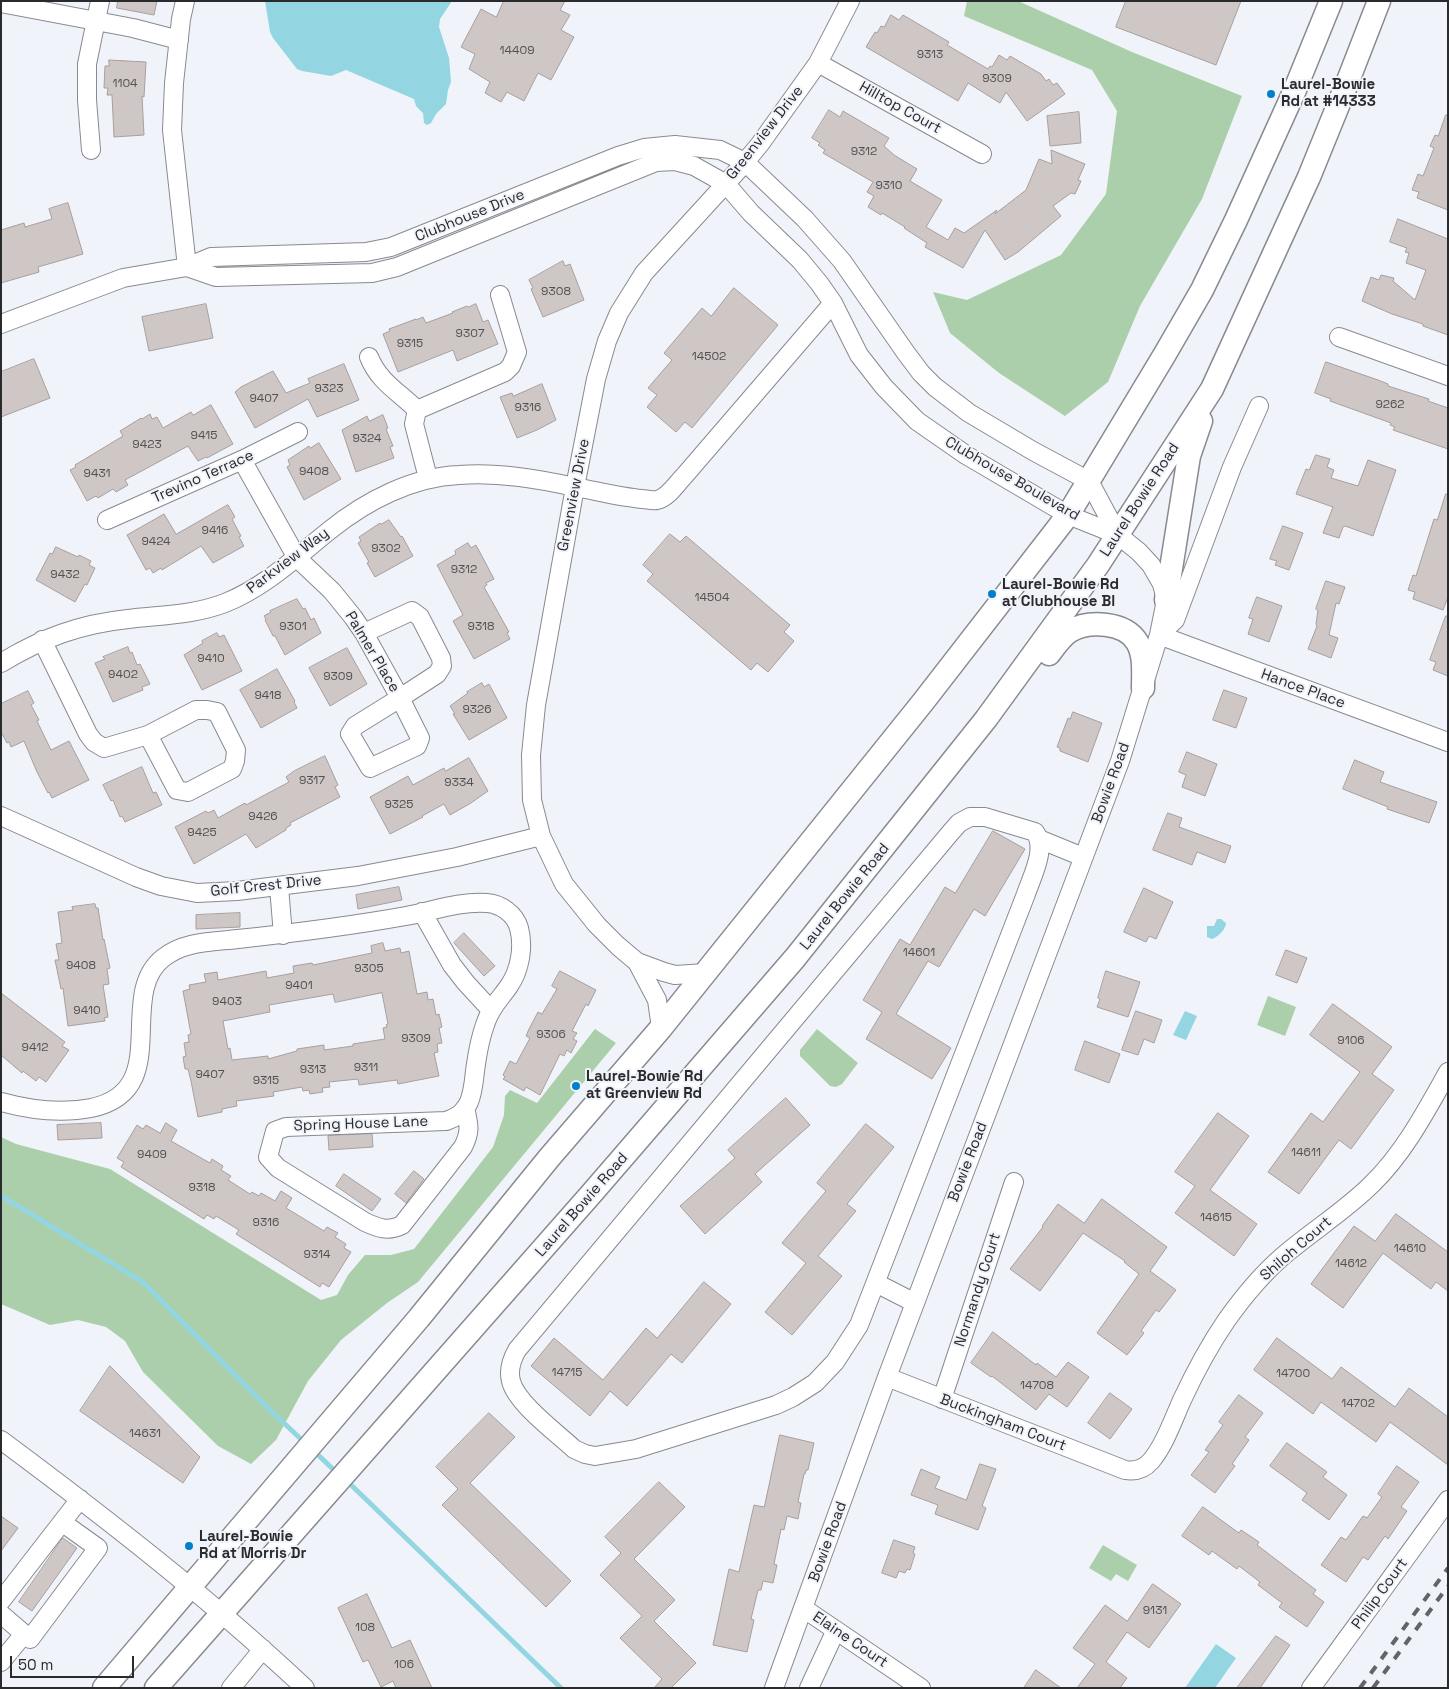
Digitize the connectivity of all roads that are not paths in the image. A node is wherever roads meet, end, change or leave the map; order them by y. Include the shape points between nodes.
1 (100, 1) edge
2 (185, 1) edge
3 (850, 1) edge
4 (1331, 1) edge
5 (1379, 1) edge
6 (1, 3) edge
7 (97, 21) junction
8 (179, 40) junction
9 (818, 62) junction
10 (91, 150) dead end
11 (982, 154) dead end
12 (745, 162) junction
13 (726, 184) junction
14 (187, 267) junction
15 (500, 295) dead end
16 (832, 303) junction
17 (1, 324) edge
18 (1339, 337) dead end
19 (369, 356) dead end
20 (1448, 376) edge
21 (1212, 389) junction
22 (1259, 406) dead end
23 (415, 417) junction
24 (298, 432) dead end
25 (242, 460) junction
26 (428, 478) junction
27 (1088, 481) junction
28 (575, 487) junction
29 (1068, 515) junction
30 (107, 520) dead end
31 (1118, 535) junction
32 (297, 558) junction
33 (1166, 600) junction
34 (364, 634) junction
35 (1159, 635) junction
36 (42, 640) junction
37 (1, 663) edge
38 (1143, 688) junction
39 (986, 719) junction
40 (148, 735) junction
41 (1448, 742) edge
42 (1, 816) edge
43 (541, 836) junction
44 (1039, 840) junction
45 (1083, 857) junction
46 (279, 887) junction
47 (422, 912) junction
48 (284, 935) junction
49 (637, 962) junction
50 (706, 973) junction
51 (490, 1009) junction
52 (661, 1028) junction
53 (1448, 1072) edge
54 (1, 1102) edge
55 (465, 1108) junction
56 (1014, 1182) dead end
57 (876, 1283) junction
58 (915, 1303) junction
59 (888, 1377) junction
60 (942, 1399) junction
61 (1, 1440) edge
62 (1119, 1468) joint
63 (80, 1500) junction
64 (1448, 1500) edge
65 (63, 1523) junction
66 (189, 1587) junction
67 (1, 1602) edge
68 (803, 1608) junction
69 (1, 1614) edge
70 (221, 1614) junction
71 (836, 1630) junction
72 (24, 1634) junction
73 (263, 1649) junction
74 (1, 1662) edge
75 (104, 1688) edge
76 (156, 1688) edge
77 (232, 1688) edge
78 (305, 1688) edge
79 (774, 1688) edge
80 (809, 1688) edge
81 (921, 1688) edge
82 (1311, 1688) edge

1 - 7 street
2 - 8 street
3 - 9 street, Greenview Drive
4 - 27 main road via 1294,92 1211,271
5 - 21 main road, Laurel Bowie Road via 1312,168
6 - 7 street
7 - 8 street
7 - 10 street via 86,82
8 - 14 street via 172,130
9 - 11 street, Hilltop Court
9 - 12 street, Greenview Drive
12 - 13 street, Greenview Drive
12 - 14 street, Clubhouse Drive via 720,150 675,145 644,148 391,247 366,252 211,257
12 - 27 street via 805,219 842,261 906,353 935,387 969,413
13 - 14 street, Clubhouse Drive via 694,166 675,161 656,162 398,267 372,272 216,277
13 - 16 street, Clubhouse Boulevard via 800,260
13 - 28 street, Greenview Drive via 644,273 619,312 596,379
14 - 17 street, Clubhouse Drive via 123,278
15 - 23 street via 517,352 512,366
16 - 28 street, Parkview Way via 668,494 657,500 627,498
16 - 29 street, Clubhouse Boulevard via 859,355 917,421 966,455
18 - 20 street
19 - 23 street via 376,373
21 - 31 main road, Laurel Bowie Road
21 - 33 main road via 1189,456
22 - 35 street, Bowie Road via 1232,467 1175,620
23 - 26 street
24 - 25 street, Trevino Terrace
25 - 30 street, Trevino Terrace
25 - 32 street, Palmer Place
26 - 28 street, Parkview Way via 488,475
26 - 32 street, Parkview Way via 395,491 353,514
27 - 29 main road
27 - 31 street, Clubhouse Boulevard
28 - 43 street, Greenview Drive via 533,732 532,800
29 - 31 street, Clubhouse Boulevard
29 - 50 main road via 924,702
31 - 33 street via 1151,565 1162,584
31 - 39 main road, Laurel Bowie Road
32 - 34 street, Palmer Place via 332,591
32 - 36 street, Parkview Way via 260,585 223,604 190,613 97,623
33 - 35 street, Bowie Road
34 - 34 street, Palmer Place via 412,611 420,617 442,666 437,674 400,698
35 - 38 street, Bowie Road
35 - 41 street, Hance Place
36 - 37 street, Parkview Way
36 - 40 street via 94,742 104,748
38 - 39 main road via 1142,652 1129,633 1106,625 1081,626 1063,637 1000,716
38 - 45 street, Bowie Road via 1120,761
39 - 70 main road, Laurel Bowie Road via 795,958
40 - 40 street via 196,710 217,712 236,750 235,761 232,769 188,792 177,790
42 - 46 street, Golf Crest Drive via 91,858 162,886 197,893
43 - 46 street, Golf Crest Drive via 412,866
43 - 49 street, Greenview Drive via 561,878 578,902
44 - 45 street
44 - 57 street via 1038,857 1026,894
44 - 57 street via 1035,832 985,817 970,817 959,823 524,1340 514,1357 511,1381 524,1402 574,1449 595,1456 636,1450 776,1405 806,1390 829,1370 851,1339
45 - 58 street, Bowie Road
46 - 48 street
47 - 48 street, Spring House Lane
47 - 51 street via 452,965
47 - 51 street, Spring House Lane via 454,905 489,903 499,906 514,918 521,941 516,976
48 - 54 street, Spring House Lane via 191,944 176,949 154,966 143,990 142,1037 134,1074 122,1096 110,1103 79,1111 23,1108
49 - 50 street via 675,975
49 - 52 street, Greenview Drive via 657,1000
50 - 52 main road
51 - 55 street, Spring House Lane via 480,1042 470,1100
52 - 66 main road
53 - 62 street, Shiloh Court via 1407,1140 1378,1178 1283,1256 1244,1296 1201,1360 1151,1461 1132,1472
55 - 55 street, Spring House Lane via 461,1114 446,1121 286,1127 274,1131 268,1157 278,1168 365,1222 378,1228 394,1229 402,1226 463,1147 469,1135
56 - 60 street, Normandy Court
57 - 58 street
58 - 59 street, Bowie Road
59 - 60 street, Buckingham Court
59 - 68 street, Bowie Road
60 - 62 street, Buckingham Court
61 - 63 street
63 - 65 street
63 - 66 street
64 - 82 street, Philip Court
65 - 67 street
65 - 72 street via 98,1548 30,1639
66 - 70 street
66 - 75 main road
68 - 71 street, Elaine Court
68 - 79 street, Bowie Road
69 - 72 street
70 - 73 street
70 - 76 main road, Laurel Bowie Road
71 - 80 street
71 - 81 street, Elaine Court
72 - 74 street
73 - 77 street
73 - 78 street

